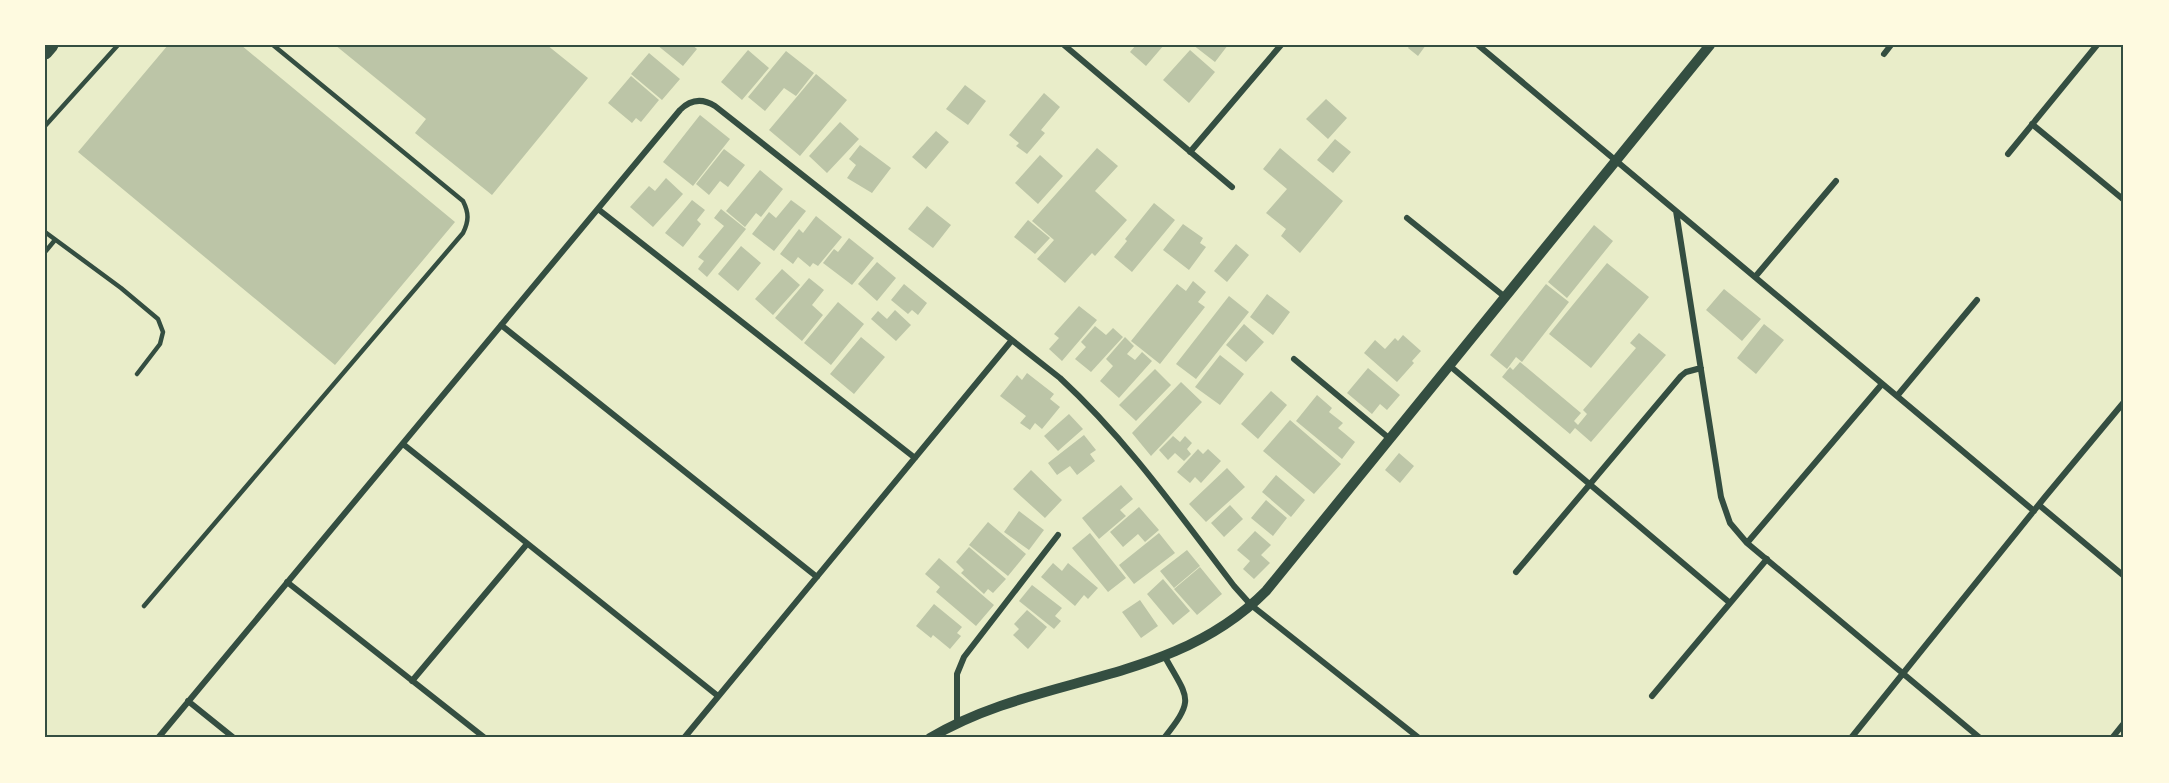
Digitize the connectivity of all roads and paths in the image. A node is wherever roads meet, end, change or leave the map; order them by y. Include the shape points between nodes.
1 (51, 45) edge
2 (118, 45) edge
3 (273, 45) edge
4 (1064, 45) edge
5 (1281, 45) edge
6 (1478, 45) edge
7 (1710, 45) edge
8 (1891, 45) edge
9 (2097, 45) edge
10 (45, 52) edge
11 (1884, 54) dead end
12 (2032, 124) junction
13 (45, 126) edge
14 (1190, 152) junction
15 (2008, 154) dead end
16 (1616, 161) junction
17 (1836, 181) dead end
18 (1232, 187) dead end
19 (2124, 200) edge
20 (598, 209) junction
21 (1675, 210) junction
22 (1407, 218) dead end
23 (45, 232) edge
24 (55, 240) junction
25 (45, 252) edge
26 (1755, 277) junction
27 (1505, 297) junction
28 (1977, 300) dead end
29 (501, 325) junction
30 (1012, 340) junction
31 (1294, 359) dead end
32 (1450, 366) junction
33 (1701, 368) junction
34 (137, 374) dead end
35 (1882, 384) junction
36 (1897, 396) junction
37 (2124, 402) edge
38 (1391, 439) junction
39 (403, 444) junction
40 (915, 458) junction
41 (1590, 484) junction
42 (2039, 505) junction
43 (2034, 511) junction
44 (1058, 535) dead end
45 (1747, 543) junction
46 (527, 544) junction
47 (1767, 559) junction
48 (1516, 572) dead end
49 (2124, 576) edge
50 (817, 577) junction
51 (287, 582) junction
52 (1730, 603) junction
53 (144, 606) dead end
54 (1251, 606) junction
55 (1165, 657) junction
56 (1903, 674) junction
57 (412, 681) junction
58 (718, 696) junction
59 (1652, 696) dead end
60 (188, 701) junction
61 (2124, 723) edge
62 (957, 724) junction
63 (158, 738) edge
64 (234, 738) edge
65 (485, 738) edge
66 (684, 738) edge
67 (930, 738) edge
68 (1164, 738) edge
69 (1419, 738) edge
70 (1851, 738) edge
71 (1980, 738) edge
72 (2112, 738) edge

1 - 10 main road
2 - 13 lane
3 - 53 lane via 463,201 467,224
4 - 14 street
5 - 14 street
6 - 16 street
7 - 16 street
8 - 11 street
9 - 12 street
12 - 15 street
12 - 19 street
14 - 18 street
16 - 21 street
16 - 27 street
17 - 26 street
20 - 29 street
20 - 30 street via 680,110 703,101 715,106
20 - 40 street
21 - 26 street
21 - 33 street
22 - 27 street
23 - 24 lane
24 - 25 lane
24 - 34 lane via 158,319 163,332 160,344
26 - 35 street
27 - 32 street
28 - 36 street
29 - 39 street
29 - 50 street
30 - 40 street
30 - 54 street via 1060,378 1127,446
31 - 38 street
32 - 38 street
32 - 41 street
33 - 41 street via 1681,376
33 - 45 street via 1725,510
35 - 36 street
35 - 45 street
36 - 43 street
37 - 42 street
38 - 54 street
39 - 46 street
39 - 51 street
40 - 50 street
41 - 48 street
41 - 52 street
42 - 43 street
42 - 49 street
43 - 56 street
44 - 62 street via 964,657 957,674
45 - 47 street
46 - 57 street
46 - 58 street
47 - 52 street
47 - 56 street
50 - 58 street
51 - 57 street
51 - 60 street
52 - 59 street
54 - 55 street via 1220,629
54 - 69 street
55 - 62 street via 1015,700
55 - 68 street via 1183,688 1186,704
56 - 70 street
56 - 71 street
57 - 65 street
58 - 66 street
60 - 63 street
60 - 64 street
61 - 72 street
62 - 67 street

